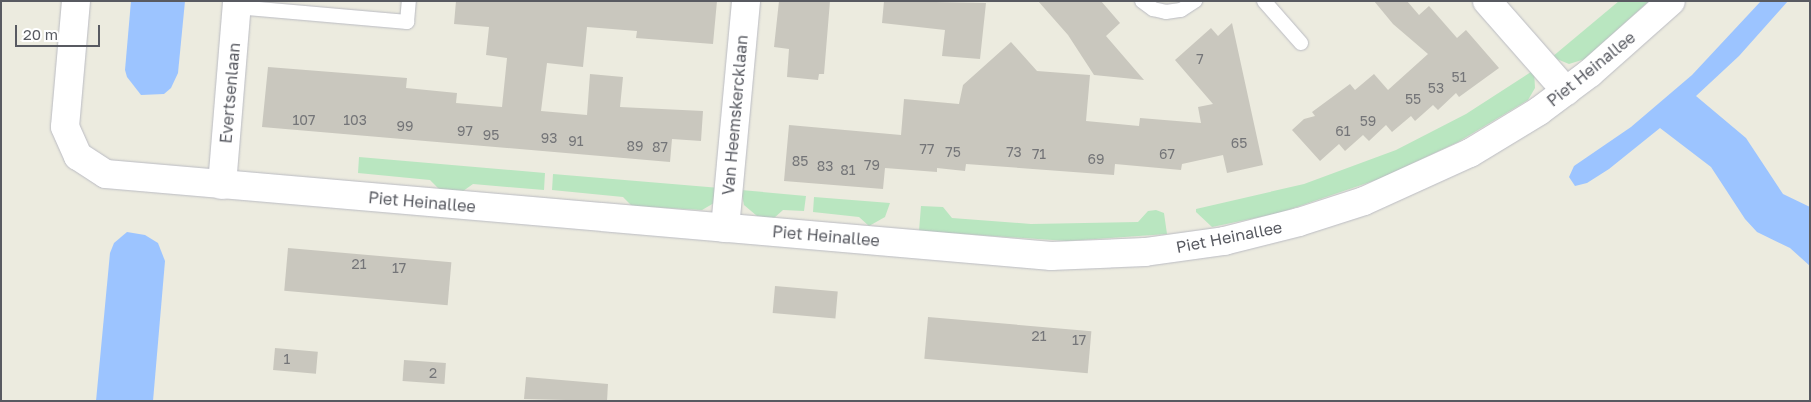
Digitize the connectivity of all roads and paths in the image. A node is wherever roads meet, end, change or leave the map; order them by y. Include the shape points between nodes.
1 (76, 1) edge
2 (409, 1) edge
3 (746, 1) edge
4 (1142, 1) edge
5 (1195, 1) edge
6 (1264, 1) edge
7 (1488, 1) edge
8 (1671, 1) edge
9 (237, 4) edge
10 (1301, 43) dead end
11 (1566, 91) junction
12 (222, 185) junction
13 (725, 228) junction

1 - 12 street, Piet Heinallee via 65,127 78,156 106,174
2 - 9 lane via 407,22
3 - 13 street, Van Heemskercklaan
4 - 5 lane via 1153,9 1166,12 1181,10
6 - 10 lane
7 - 11 street
8 - 11 street, Piet Heinallee
9 - 12 street, Evertsenlaan
11 - 13 street, Piet Heinallee via 1506,132 1416,180 1299,222 1190,246 1136,253 1051,256
12 - 13 street, Piet Heinallee

